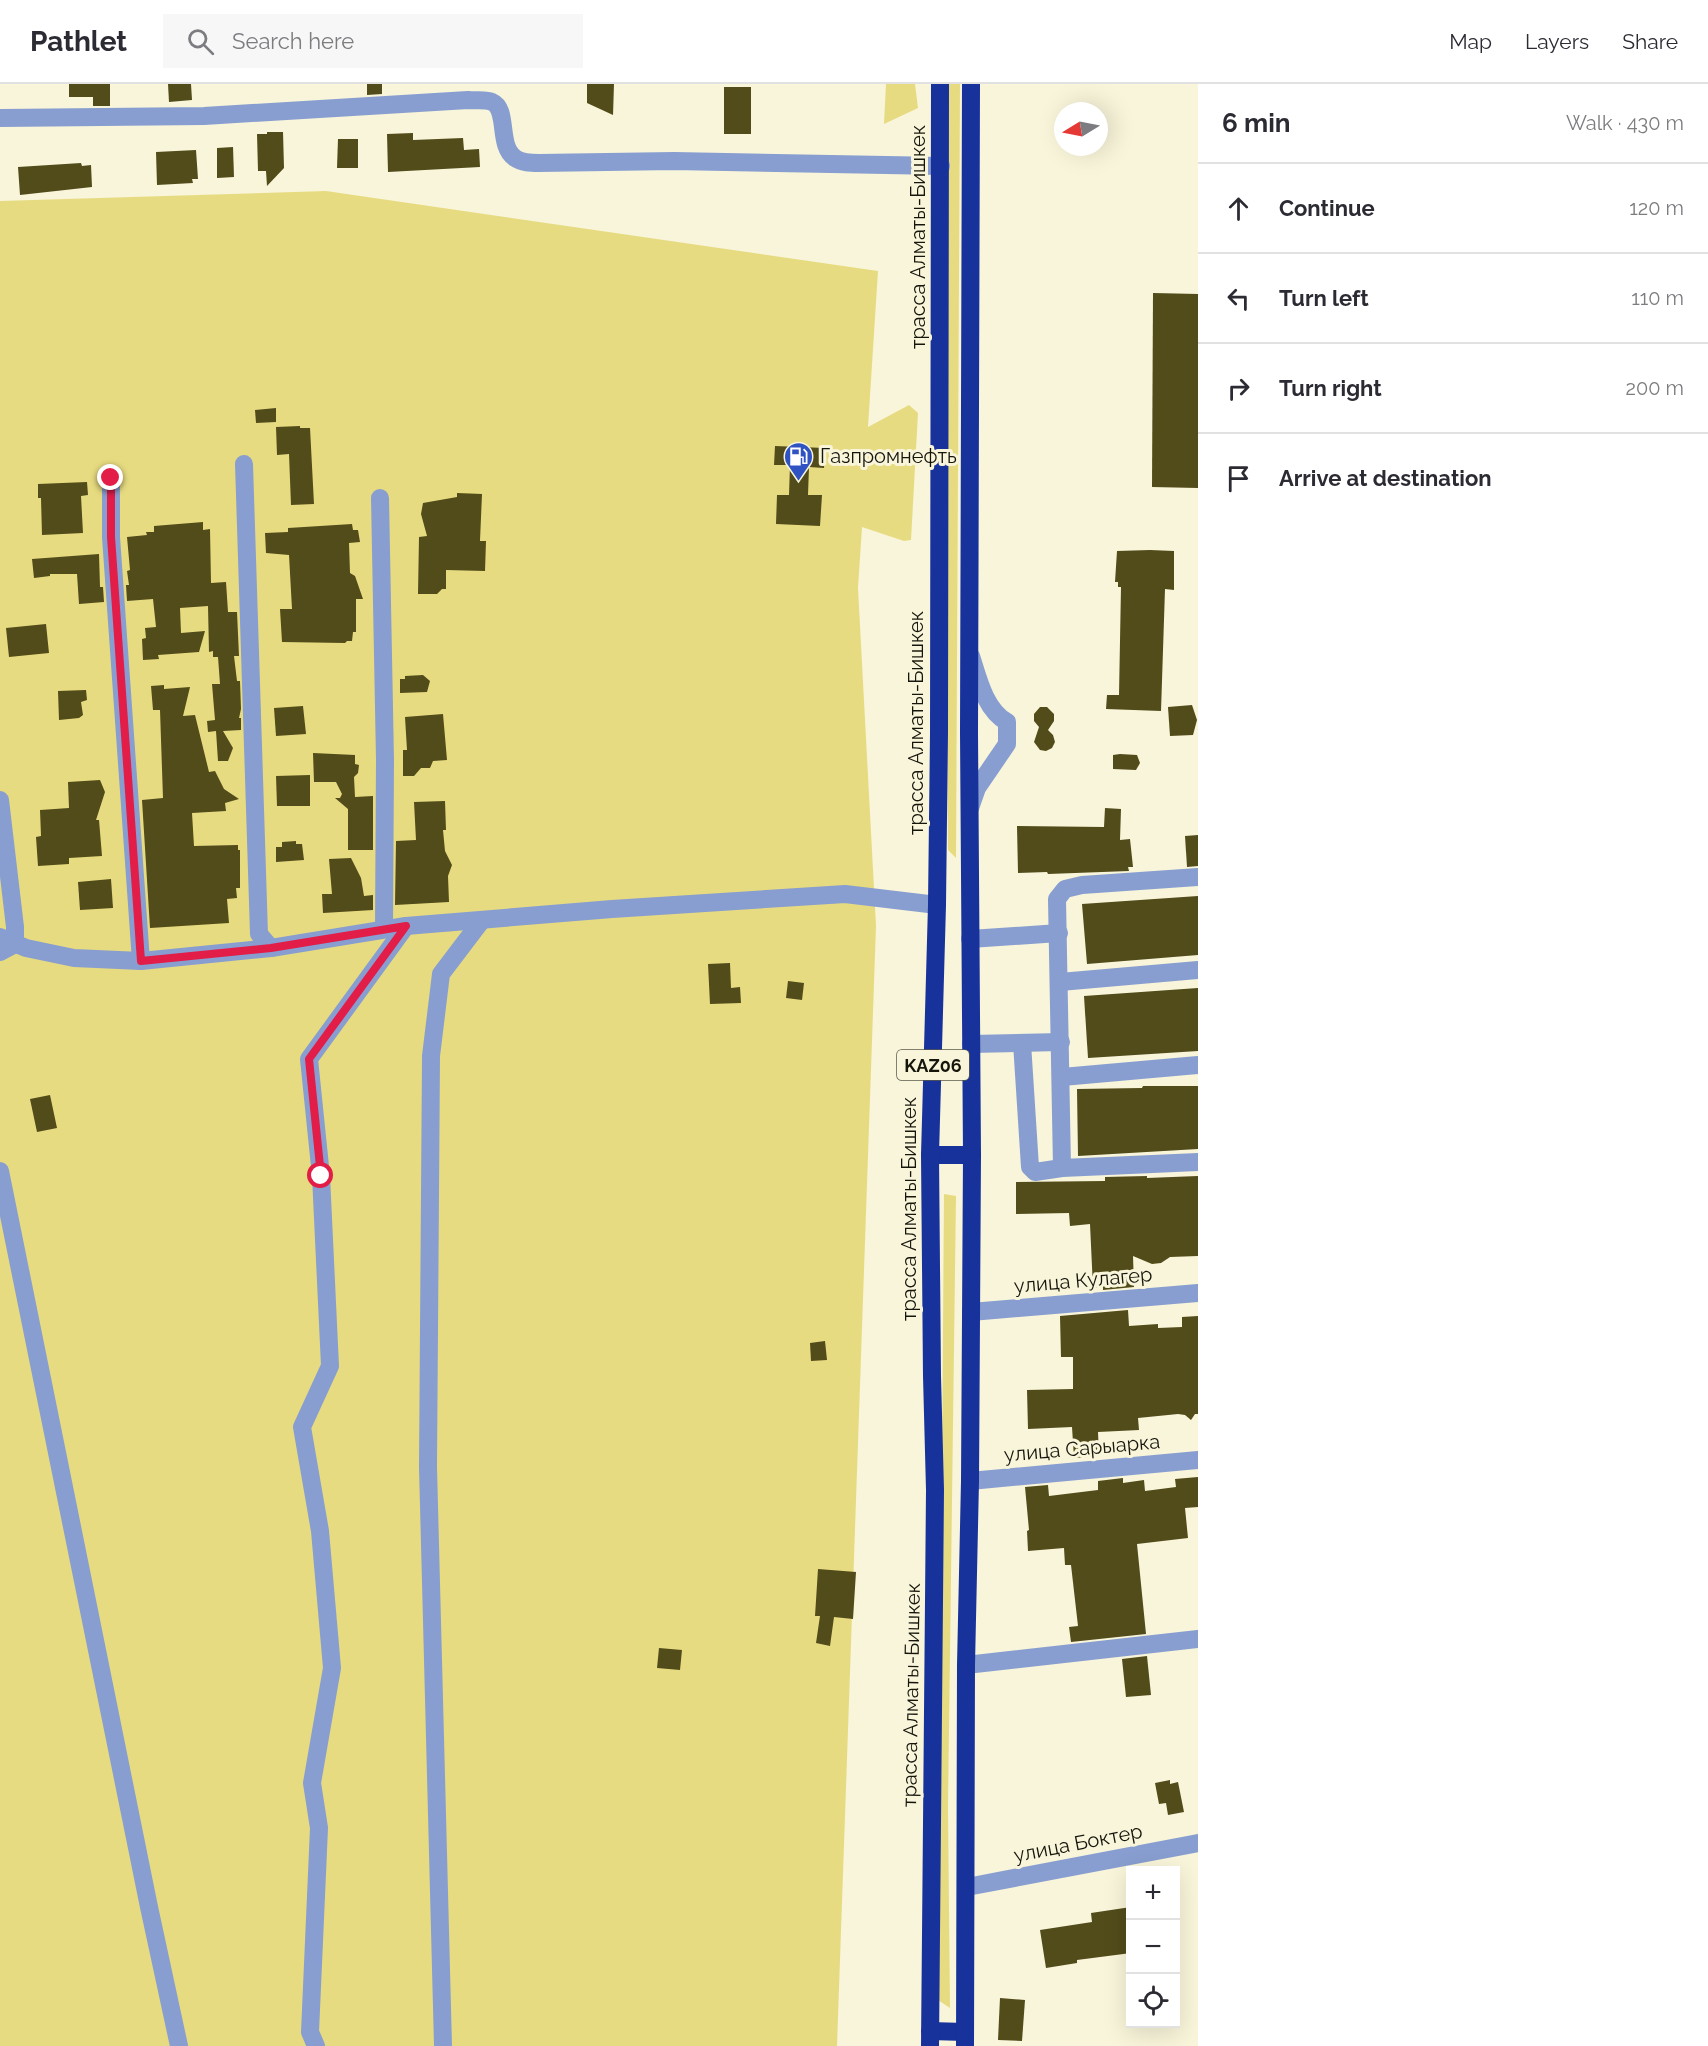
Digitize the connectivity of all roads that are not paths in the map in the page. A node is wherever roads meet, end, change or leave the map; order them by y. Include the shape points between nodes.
1 (940, 84) edge
2 (971, 84) edge
3 (0, 118) edge
4 (941, 166) junction
5 (244, 464) dead end
6 (111, 478) dead end
7 (380, 498) dead end
8 (970, 649) junction
9 (0, 800) edge
10 (970, 810) junction
11 (1198, 877) edge
12 (937, 905) junction
13 (482, 920) junction
14 (406, 926) junction
15 (384, 929) junction
16 (1059, 933) junction
17 (970, 939) junction
18 (5, 945) edge
19 (271, 948) junction
20 (141, 961) junction
21 (1198, 970) edge
22 (1060, 982) junction
23 (1061, 1042) junction
24 (1022, 1043) junction
25 (971, 1044) junction
26 (1198, 1065) edge
27 (1062, 1077) junction
28 (930, 1155) junction
29 (972, 1155) junction
30 (1198, 1162) edge
31 (1062, 1168) junction
32 (0, 1171) edge
33 (1198, 1293) edge
34 (971, 1312) junction
35 (1198, 1460) edge
36 (970, 1481) junction
37 (1198, 1639) edge
38 (966, 1665) junction
39 (1198, 1843) edge
40 (967, 1887) junction
41 (930, 2039) edge
42 (965, 2039) edge
43 (179, 2046) edge
44 (316, 2046) edge
45 (443, 2046) edge

1 - 4 highway, трасса Алматы-Бишкек / KАZ06
2 - 8 highway, KАZ06
3 - 4 street via 204,116 480,101 492,102 500,112 510,154 538,164 674,161
4 - 12 highway, трасса Алматы-Бишкек / KАZ06
5 - 19 street via 259,934
6 - 20 street via 111,537
7 - 15 street
8 - 10 highway, KАZ06
8 - 10 street via 978,681 997,716 1006,722 1007,744 977,788
9 - 18 street via 15,927
10 - 17 highway, KАZ06
11 - 16 street via 1065,889 1057,899
12 - 13 street via 845,894
12 - 28 highway, трасса Алматы-Бишкек / KАZ06
13 - 14 street
13 - 45 street via 441,974 431,1056 428,1467
14 - 15 street
14 - 44 street via 309,1059 321,1176 330,1366 302,1427 320,1532 332,1668 312,1783 319,1828 310,2032
15 - 19 street
16 - 17 street
16 - 22 street
17 - 25 highway, KАZ06
18 - 20 street via 74,958
19 - 20 street
21 - 22 street
22 - 23 street
23 - 24 street
23 - 27 street
24 - 25 street
24 - 31 street via 1030,1167 1035,1172
25 - 29 highway, KАZ06
26 - 27 street
27 - 31 street
28 - 29 highway
28 - 41 highway, трасса Алматы-Бишкек / KАZ06 via 935,1490
29 - 34 highway, KАZ06
30 - 31 street
32 - 43 street
33 - 34 street, улица Кулагер
34 - 36 highway, KАZ06
35 - 36 street, улица Сарыарка
36 - 38 highway, KАZ06
37 - 38 street
38 - 40 highway, KАZ06
39 - 40 street, улица Боктер
40 - 42 highway, KАZ06
41 - 42 highway

